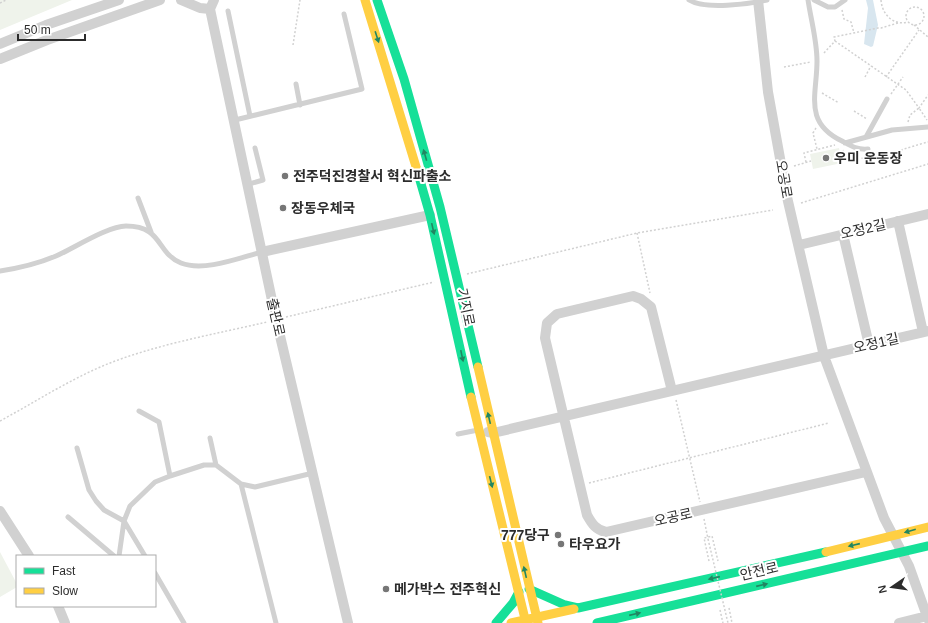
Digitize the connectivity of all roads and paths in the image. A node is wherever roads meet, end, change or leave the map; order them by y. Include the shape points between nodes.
1 (6, 0) edge
2 (119, 0) edge
3 (160, 0) edge
4 (180, 0) edge
5 (300, 0) edge
6 (365, 0) edge
7 (377, 0) edge
8 (689, 0) edge
9 (808, 0) edge
10 (814, 0) edge
11 (845, 0) edge
12 (881, 0) edge
13 (761, 1) edge
14 (0, 2) edge
15 (840, 4) junction
16 (212, 5) edge
17 (228, 11) dead end
18 (344, 14) dead end
19 (928, 15) edge
20 (924, 16) junction
21 (908, 22) junction
22 (898, 23) junction
23 (914, 25) junction
24 (919, 30) junction
25 (854, 33) junction
26 (928, 37) edge
27 (835, 41) junction
28 (0, 44) edge
29 (293, 45) dead end
30 (0, 59) edge
31 (817, 61) junction
32 (871, 66) junction
33 (784, 67) dead end
34 (865, 77) dead end
35 (886, 77) junction
36 (904, 77) dead end
37 (296, 84) dead end
38 (814, 88) junction
39 (928, 95) edge
40 (887, 99) joint
41 (839, 103) dead end
42 (300, 105) junction
43 (919, 108) junction
44 (854, 111) dead end
45 (250, 116) junction
46 (235, 120) junction
47 (819, 121) junction
48 (928, 122) edge
49 (874, 123) junction
50 (928, 127) edge
51 (908, 129) junction
52 (866, 137) junction
53 (928, 142) edge
54 (845, 143) junction
55 (255, 148) dead end
56 (868, 148) dead end
57 (817, 150) junction
58 (811, 161) dead end
59 (806, 162) junction
60 (928, 164) edge
61 (794, 166) dead end
62 (249, 184) junction
63 (138, 198) dead end
64 (801, 203) dead end
65 (773, 210) dead end
66 (430, 214) junction
67 (928, 214) edge
68 (898, 222) junction
69 (151, 232) junction
70 (637, 233) junction
71 (843, 234) junction
72 (799, 245) junction
73 (262, 252) junction
74 (0, 271) edge
75 (465, 275) dead end
76 (436, 282) dead end
77 (650, 293) dead end
78 (276, 319) junction
79 (926, 332) edge
80 (869, 345) junction
81 (824, 356) junction
82 (674, 396) junction
83 (139, 411) dead end
84 (564, 416) junction
85 (0, 420) edge
86 (829, 423) dead end
87 (479, 430) junction
88 (493, 433) junction
89 (458, 434) dead end
90 (210, 438) dead end
91 (77, 448) dead end
92 (690, 458) junction
93 (216, 465) junction
94 (866, 472) junction
95 (313, 473) junction
96 (170, 476) junction
97 (241, 484) junction
98 (587, 484) dead end
99 (702, 510) junction
100 (0, 511) edge
101 (68, 517) dead end
102 (124, 521) junction
103 (928, 526) edge
104 (892, 536) junction
105 (708, 538) junction
106 (928, 546) edge
107 (902, 552) junction
108 (28, 555) edge
109 (113, 555) edge
110 (119, 555) edge
111 (144, 555) edge
112 (709, 561) dead end
113 (718, 561) dead end
114 (156, 575) edge
115 (529, 589) junction
116 (519, 592) junction
117 (58, 607) edge
118 (578, 608) junction
119 (729, 608) dead end
120 (720, 610) dead end
121 (928, 618) edge
122 (537, 620) edge
123 (525, 621) edge
124 (65, 623) edge
125 (184, 623) edge
126 (276, 623) edge
127 (348, 623) edge
128 (496, 623) edge
129 (511, 623) edge
130 (597, 623) edge
131 (723, 623) edge
132 (728, 623) edge
133 (732, 623) edge
134 (899, 623) edge

1 - 14 path
2 - 28 street
3 - 30 street
4 - 16 street, 출판로 via 200,8
5 - 29 path
6 -> 66 street, 기지로
88 -> 7 street, 기지로 via 440,207 404,80
8 - 13 lane via 704,4
9 - 31 lane
10 - 15 lane via 828,7
11 - 15 lane
12 - 22 path via 885,12
13 - 72 street, 오공로 via 768,92 790,213
15 - 25 path via 844,20 851,22
16 - 46 street, 출판로
17 - 45 lane
18 - 42 lane via 362,89
19 - 20 path
20 - 21 path via 920,8 911,8 906,14
20 - 23 path via 922,22
21 - 22 path
21 - 23 path
22 - 25 path
23 - 24 path
24 - 26 path
24 - 35 path
25 - 27 path via 834,37
27 - 31 path
27 - 32 path
31 - 33 path
31 - 38 lane
32 - 34 path
32 - 35 path
35 - 43 path via 906,90
36 - 40 path
37 - 42 lane
38 - 41 path
38 - 47 lane
39 - 43 path
40 - 49 lane
42 - 45 lane
43 - 48 path
43 - 51 path via 908,120
44 - 49 path
45 - 46 lane
46 - 62 street, 출판로
47 - 54 lane via 823,128
47 - 57 path via 813,132
49 - 52 lane
50 - 51 lane
51 - 52 lane via 892,130
52 - 54 lane
53 - 57 path via 853,159 845,157 841,144
54 - 56 lane via 857,149
55 - 62 lane via 263,180
57 - 59 path via 804,152
58 - 59 path
59 - 61 path
60 - 64 path
62 - 73 street, 출판로
63 - 69 lane
65 - 70 path
66 - 73 street
66 -> 87 street, 기지로
67 - 68 street, 오정2길
68 - 71 street, 오정2길
68 - 79 street
69 - 73 lane via 172,257 182,263 204,267
69 - 74 lane via 142,228 123,226 43,262
70 - 75 path
70 - 77 path
71 - 72 street, 오정2길
71 - 80 street
72 - 81 street, 오공로
73 - 78 street, 출판로
76 - 78 path
78 - 85 path via 187,341 106,365
78 - 95 street, 출판로
79 - 80 street, 오정1길
80 - 81 street, 오정1길
81 - 82 street
81 - 94 street, 오공로
82 - 84 street
82 - 84 street, 오공로 via 651,307 633,296 557,314 548,323 545,338
82 - 92 path
83 - 96 lane via 158,422
84 - 88 street
84 - 99 street, 오공로 via 587,515 593,526 606,532
86 - 92 path
87 - 88 street
87 - 89 lane
87 -> 116 street, 기지로
115 -> 88 street, 기지로
90 - 93 lane
91 - 102 lane via 89,490 96,501 104,510
92 - 98 path
92 - 99 path
93 - 96 lane via 204,465
93 - 97 lane
94 - 99 street, 오공로
94 - 104 street, 오공로
95 - 97 lane via 255,487
95 - 127 street, 출판로
96 - 102 lane via 155,482 142,493 130,506
97 - 126 lane
99 - 105 path
100 - 108 street
101 - 109 lane
102 - 110 lane
102 - 111 lane
103 -> 104 street
104 - 107 street, 오공로
104 -> 118 street
105 - 112 path via 704,538
105 - 113 path via 712,536
105 - 132 path, bridge
106 - 107 street, 안전로
107 - 121 street, 오공로
130 -> 107 street, 안전로
114 - 125 lane
115 - 118 street via 564,606
115 - 122 street, 기지로
116 - 123 street, 기지로
116 - 128 street
117 - 124 street
118 - 122 street
119 - 133 path
120 - 131 path
121 - 134 street, 오공로
122 - 123 street
123 - 129 street

